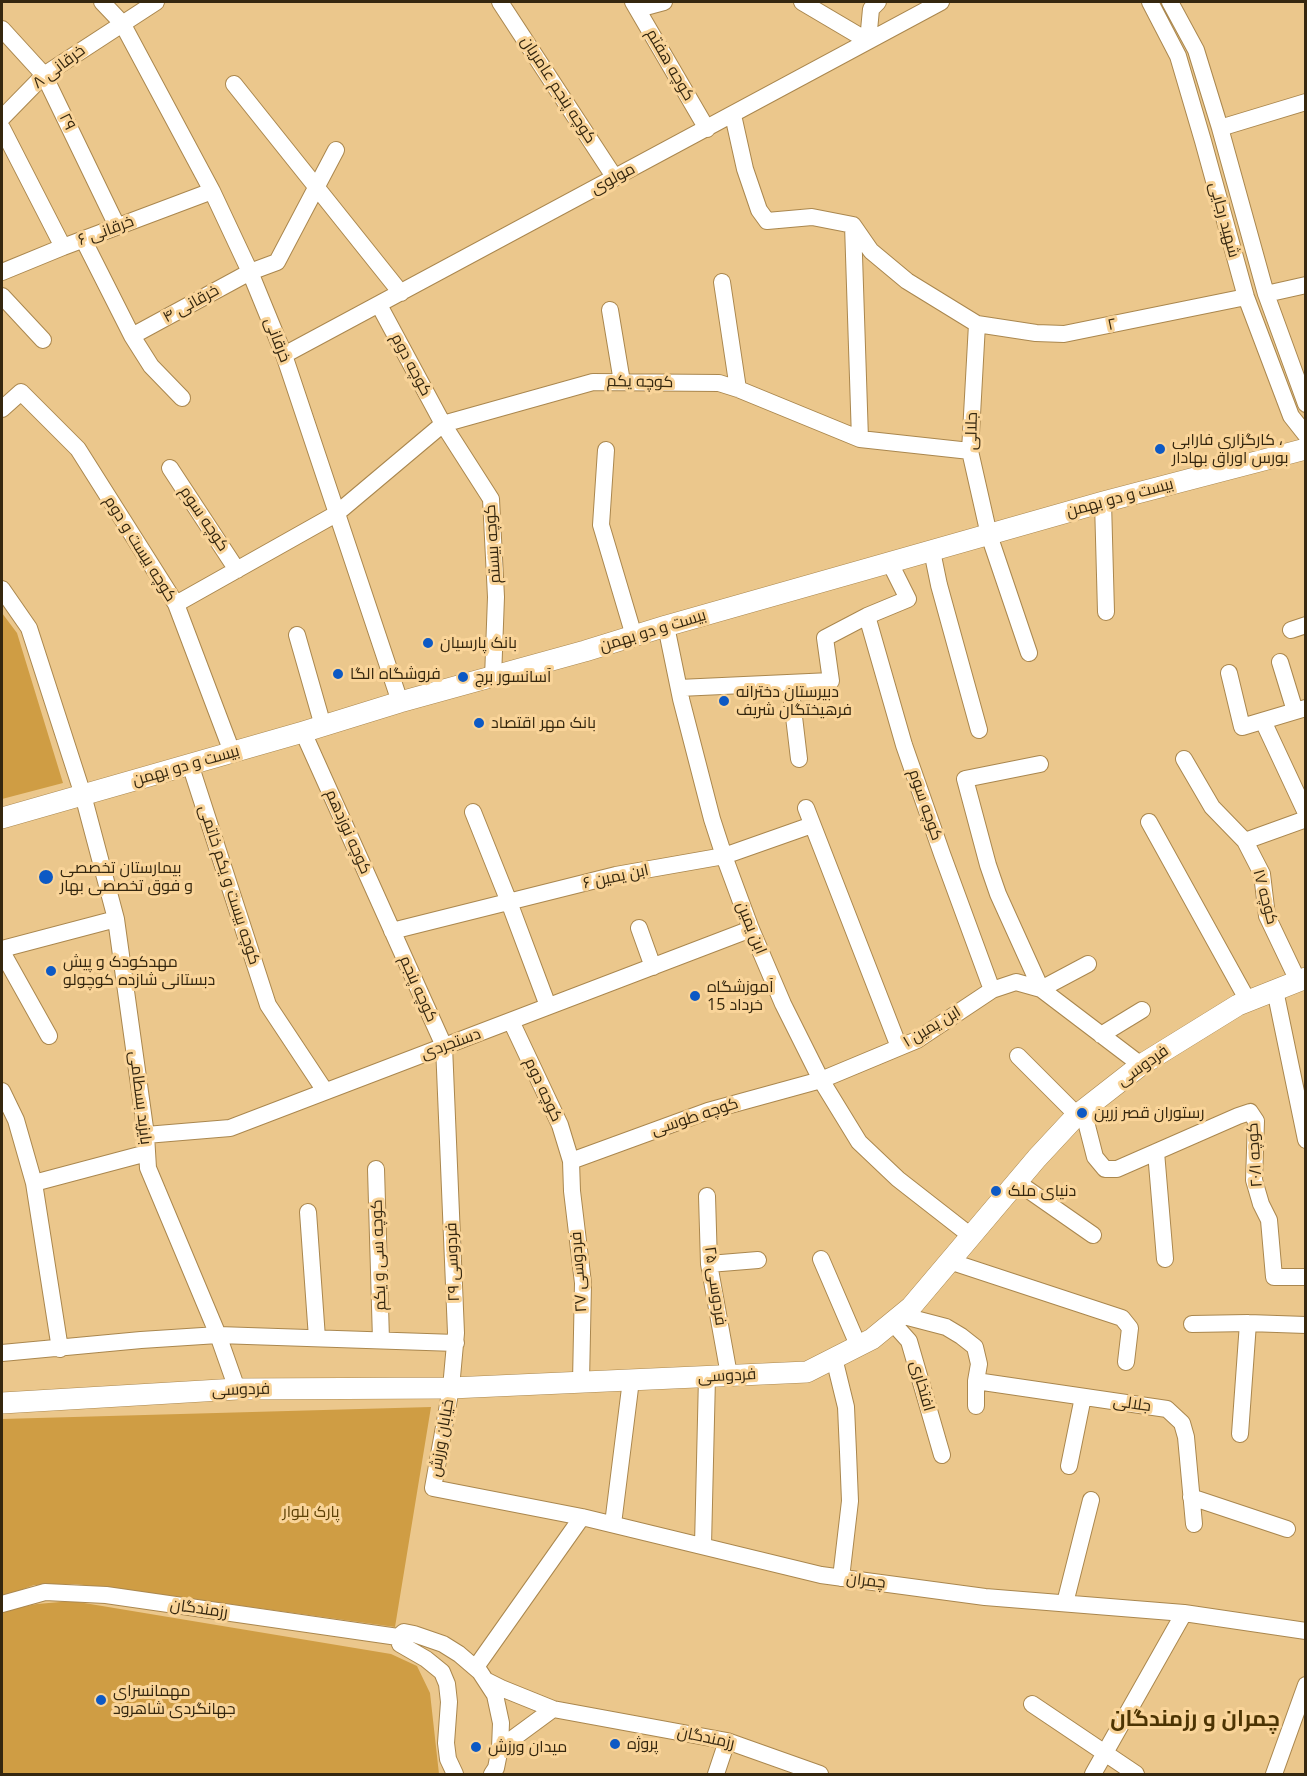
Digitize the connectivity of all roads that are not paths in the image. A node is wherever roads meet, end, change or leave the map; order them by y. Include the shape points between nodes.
1 (102, 2) edge
2 (137, 2) edge
3 (156, 2) edge
4 (500, 2) edge
5 (664, 2) edge
6 (802, 2) edge
7 (878, 2) edge
8 (941, 2) edge
9 (1150, 2) edge
10 (1170, 2) edge
11 (635, 5) edge
12 (122, 23) junction
13 (2, 29) edge
14 (868, 41) junction
15 (44, 75) junction
16 (234, 84) dead end
17 (1305, 102) edge
18 (733, 115) junction
19 (2, 118) edge
20 (2, 128) edge
21 (1220, 128) junction
22 (707, 129) junction
23 (336, 150) dead end
24 (615, 178) junction
25 (317, 187) junction
26 (212, 191) junction
27 (853, 225) junction
28 (117, 226) junction
29 (82, 239) junction
30 (63, 247) junction
31 (2, 272) edge
32 (250, 272) junction
33 (722, 282) dead end
34 (1305, 285) edge
35 (401, 293) junction
36 (1266, 294) junction
37 (2, 296) edge
38 (1245, 297) junction
39 (379, 305) junction
40 (610, 309) dead end
41 (977, 324) junction
42 (132, 336) junction
43 (43, 340) dead end
44 (284, 355) junction
45 (622, 382) junction
46 (738, 389) junction
47 (183, 398) dead end
48 (1305, 404) edge
49 (2, 409) edge
50 (443, 424) junction
51 (1305, 435) edge
52 (860, 440) junction
53 (1305, 449) edge
54 (606, 450) dead end
55 (970, 451) junction
56 (170, 468) dead end
57 (1103, 502) junction
58 (336, 514) junction
59 (989, 535) junction
60 (932, 551) junction
61 (890, 563) junction
62 (237, 570) junction
63 (2, 589) edge
64 (176, 604) junction
65 (1106, 612) dead end
66 (867, 616) junction
67 (666, 626) junction
68 (297, 635) dead end
69 (634, 636) junction
70 (1029, 653) dead end
71 (1280, 662) dead end
72 (1228, 673) dead end
73 (493, 678) junction
74 (790, 683) junction
75 (679, 688) junction
76 (400, 702) junction
77 (1300, 710) edge
78 (1263, 721) junction
79 (313, 729) junction
80 (978, 730) dead end
81 (232, 752) junction
82 (799, 759) dead end
83 (1184, 759) dead end
84 (190, 764) junction
85 (1040, 764) dead end
86 (83, 795) junction
87 (806, 808) dead end
88 (473, 812) dead end
89 (1305, 813) edge
90 (2, 818) edge
91 (1305, 819) edge
92 (1149, 822) dead end
93 (812, 825) junction
94 (1245, 841) junction
95 (724, 856) junction
96 (510, 902) junction
97 (116, 919) junction
98 (639, 928) dead end
99 (751, 929) junction
100 (392, 932) junction
101 (2, 951) edge
102 (1089, 964) dead end
103 (653, 967) junction
104 (1302, 979) edge
105 (992, 990) junction
106 (1041, 990) junction
107 (1275, 990) junction
108 (1248, 1001) junction
109 (548, 1006) junction
110 (1143, 1010) dead end
111 (511, 1021) junction
112 (1101, 1035) junction
113 (49, 1036) dead end
114 (444, 1046) junction
115 (899, 1047) junction
116 (1018, 1056) dead end
117 (1141, 1065) junction
118 (821, 1080) junction
119 (325, 1091) junction
120 (3, 1095) edge
121 (1080, 1112) junction
122 (146, 1135) junction
123 (1305, 1140) edge
124 (1156, 1152) junction
125 (147, 1153) junction
126 (571, 1161) junction
127 (376, 1169) dead end
128 (1017, 1182) junction
129 (34, 1183) junction
130 (707, 1196) dead end
131 (308, 1212) dead end
132 (1093, 1235) dead end
133 (971, 1236) junction
134 (822, 1259) dead end
135 (1165, 1259) dead end
136 (758, 1260) dead end
137 (949, 1262) junction
138 (709, 1264) junction
139 (1305, 1277) edge
140 (896, 1319) junction
141 (1248, 1323) junction
142 (1192, 1324) dead end
143 (1305, 1325) edge
144 (218, 1335) junction
145 (317, 1338) junction
146 (381, 1340) junction
147 (456, 1343) junction
148 (858, 1346) junction
149 (60, 1349) junction
150 (2, 1353) edge
151 (834, 1358) junction
152 (1126, 1362) dead end
153 (729, 1376) junction
154 (707, 1377) junction
155 (631, 1380) junction
156 (581, 1382) junction
157 (976, 1382) junction
158 (451, 1388) junction
159 (237, 1389) junction
160 (1083, 1397) junction
161 (2, 1403) edge
162 (976, 1406) dead end
163 (1240, 1434) dead end
164 (942, 1455) dead end
165 (1069, 1466) dead end
166 (433, 1488) joint
167 (1191, 1497) junction
168 (1091, 1500) dead end
169 (582, 1517) junction
170 (613, 1524) junction
171 (1194, 1524) dead end
172 (1287, 1529) dead end
173 (703, 1545) junction
174 (841, 1578) junction
175 (1065, 1603) junction
176 (2, 1604) edge
177 (1184, 1613) junction
178 (1305, 1631) edge
179 (398, 1637) junction
180 (480, 1673) junction
181 (1305, 1685) edge
182 (1032, 1704) dead end
183 (553, 1709) junction
184 (727, 1741) junction
185 (500, 1748) junction
186 (1105, 1754) junction
187 (495, 1772) edge
188 (455, 1774) edge
189 (716, 1774) edge
190 (820, 1774) edge
191 (1093, 1774) edge
192 (1136, 1774) edge
193 (1274, 1774) edge

1 - 12 street, خرقانی
2 - 12 street
3 - 12 street, خرقانی ۸
4 - 24 street, کوچه پنجم عامریان
5 - 11 street
6 - 14 street
7 - 14 street via 871,9
8 - 14 street, مولوی
9 - 38 street, شهید رجایی via 1178,56
10 - 21 street, شهید رجایی via 1196,50
11 - 22 street, کوچه هفتم
12 - 15 street, خرقانی ۸
12 - 26 street, خرقانی
13 - 15 street, ۲۹
14 - 18 street, مولوی
15 - 19 street, خرقانی ۸
15 - 28 street, ۲۹
16 - 25 street
17 - 21 street
18 - 22 street, مولوی
18 - 27 street via 745,169 759,210 767,221 812,217
20 - 30 street
21 - 36 street, شهید رجایی
22 - 24 street, مولوی
23 - 25 street
24 - 35 street, مولوی
25 - 32 street, خرقانی ۴ via 277,262
25 - 35 street
26 - 28 street, خرقانی ۶
26 - 32 street, خرقانی
27 - 41 street via 871,251 907,281
27 - 52 street
28 - 29 street, خرقانی ۶
29 - 30 street, خرقانی ۶
29 - 42 street
30 - 31 street, خرقانی ۶
32 - 42 street, خرقانی ۴
32 - 44 street, خرقانی
33 - 46 street
34 - 36 street
35 - 39 street, مولوی
36 - 48 street, شهید رجایی
37 - 43 street
38 - 41 street, ۲ via 1064,334
38 - 51 street, شهید رجایی via 1291,416
39 - 44 street, مولوی
39 - 50 street, کوچه دوم
40 - 45 street
41 - 55 street, جلالی
42 - 47 street via 151,366
44 - 58 street, خرقانی
45 - 46 street, کوچه یکم via 719,383
45 - 50 street, کوچه یکم via 593,382
46 - 52 street, کوچه یکم
49 - 64 street, کوچه بیست و دوم via 21,392 78,449
50 - 58 street, کوچه یکم
50 - 73 street, کوچه بیستم via 491,498 496,597
52 - 55 street, کوچه یکم
53 - 57 main road, بیست و دو بهمن
54 - 69 street via 600,525
55 - 59 street, جلالی
56 - 62 street, کوچه سوم
57 - 59 main road, بیست و دو بهمن
57 - 65 street
58 - 62 street
58 - 76 street, خرقانی
59 - 60 main road, بیست و دو بهمن
59 - 70 street, جلالی
60 - 61 main road, بیست و دو بهمن
60 - 80 street
61 - 66 street via 908,599
61 - 67 main road, بیست و دو بهمن
62 - 64 street
63 - 86 street, بایزید بسطامی via 29,628
64 - 81 street, کوچه بیست و دوم
66 - 74 street via 825,638 831,681
66 - 105 street, کوچه سوم via 904,745
67 - 69 main road, بیست و دو بهمن
67 - 75 street, ابن یمین
68 - 79 street
69 - 73 main road, بیست و دو بهمن
71 - 77 street
72 - 78 street via 1242,727
73 - 76 main road, بیست و دو بهمن
74 - 75 street
74 - 82 street
75 - 95 street, ابن یمین
76 - 79 main road, بیست و دو بهمن
77 - 78 street
78 - 89 street
79 - 81 main road, بیست و دو بهمن
79 - 100 street, کوچه نوزدهم
81 - 84 main road, بیست و دو بهمن
83 - 94 street, ۱۷ کوچه via 1212,807
84 - 86 main road, بیست و دو بهمن
84 - 119 street, کوچه بیست و یکم خاتمی via 268,1005
85 - 106 street via 965,779 998,894
86 - 90 main road, بیست و دو بهمن
86 - 97 street, بایزید بسطامی
87 - 93 street
88 - 96 street
91 - 94 street
92 - 108 street
93 - 95 street, ابن یمین ۶
93 - 115 street
94 - 104 street, ۱۷ کوچه via 1262,874 1268,916
95 - 96 street, ابن یمین ۶ via 616,875
95 - 99 street, ابن یمین
96 - 100 street
96 - 109 street
97 - 101 street
97 - 122 street, بایزید بسطامی
98 - 103 street
99 - 103 street, دستجردی
99 - 118 street, ابن یمین
100 - 114 street, کوچه پنجم
101 - 113 street
102 - 106 street
103 - 109 street, دستجردی
104 - 107 main road, فردوسی
105 - 106 street, ابن یمین ۱ via 1016,982
105 - 115 street, ابن یمین ۱
106 - 112 street
107 - 108 main road, فردوسی
107 - 123 street
108 - 117 main road, فردوسی
109 - 111 street, دستجردی
110 - 112 street
111 - 114 street, دستجردی
111 - 126 street, کوچه دوم via 560,1125
112 - 117 street
114 - 119 street, دستجردی
114 - 147 street, فردوسی ۲۹
115 - 118 street, ابن یمین ۱
116 - 121 street
117 - 121 main road, فردوسی
118 - 126 street, کوچه طوسی via 708,1111
118 - 133 street, ابن یمین via 859,1142 898,1179
119 - 122 street, دستجردی via 230,1128
120 - 129 street via 16,1120
121 - 124 street, کوچه ۲۰/۱ via 1095,1157 1105,1169 1117,1170
121 - 128 main road, فردوسی
122 - 125 street, بایزید بسطامی
124 - 135 street
124 - 139 street, کوچه ۲۰/۱ via 1250,1112 1256,1121 1254,1180 1269,1220 1274,1277
125 - 129 street
125 - 144 street, بایزید بسطامی via 148,1167
126 - 156 street, فردوسی ۲۷ via 583,1283
127 - 146 street, کوچه سی و یکم
128 - 132 street
128 - 133 main road, فردوسی
129 - 149 street
130 - 138 street, فردوسی ۲۵
131 - 145 street
133 - 137 main road, فردوسی
134 - 148 street
136 - 138 street
137 - 140 main road, فردوسی
137 - 152 street via 1122,1318 1130,1328
138 - 153 street, فردوسی ۲۵
140 - 148 main road, فردوسی
140 - 157 street via 946,1327 975,1347 979,1364
140 - 164 street, افتخاری via 909,1341
141 - 142 street
141 - 143 street
141 - 163 street
144 - 145 street
144 - 149 street
144 - 159 street, بایزید بسطامی
145 - 146 street
146 - 147 street
147 - 158 street, فردوسی ۲۹
148 - 151 main road, فردوسی
149 - 150 street
151 - 153 main road, فردوسی via 807,1372
151 - 174 street via 846,1407 850,1502
153 - 154 main road, فردوسی
154 - 155 main road, فردوسی
154 - 173 street
155 - 156 main road, فردوسی
155 - 170 street
156 - 158 main road, فردوسی
157 - 160 street, جلالی
157 - 162 street
158 - 159 main road, فردوسی
158 - 166 street, خیابان ورزش
159 - 161 main road, فردوسی
160 - 165 street
160 - 167 street, جلالی via 1167,1409 1182,1423 1186,1437
166 - 169 street, چمران
167 - 171 street, جلالی
167 - 172 street
168 - 175 street
169 - 170 street, چمران
169 - 180 street
170 - 173 street, چمران
173 - 174 street, چمران
174 - 175 street, چمران
175 - 177 street, چمران
176 - 179 street, رزمندگان via 45,1592 106,1595
177 - 178 street, چمران
177 - 186 street
179 - 180 street via 404,1632 443,1644
179 - 188 street via 400,1644 442,1672 447,1684 446,1743
180 - 183 street, رزمندگان via 501,1688
180 - 185 street via 495,1695 501,1723
181 - 193 street
182 - 186 street
183 - 184 street, رزمندگان
183 - 185 street
184 - 189 street
184 - 190 street, رزمندگان
185 - 187 street
186 - 191 street
186 - 192 street

